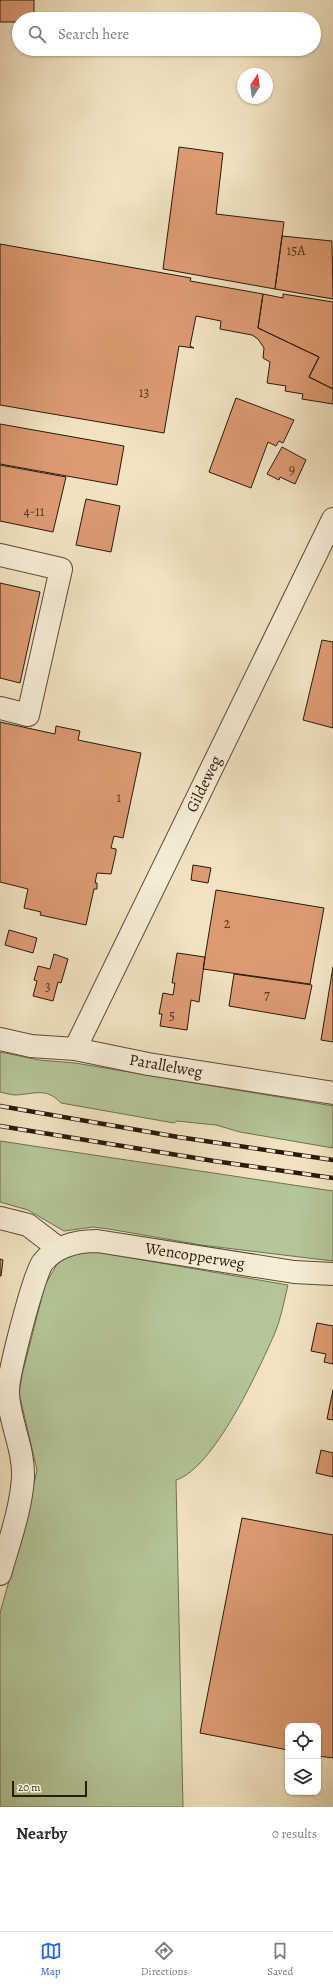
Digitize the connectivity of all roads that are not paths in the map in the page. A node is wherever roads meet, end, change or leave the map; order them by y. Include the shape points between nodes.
1 (333, 519) edge
2 (0, 555) edge
3 (0, 708) edge
4 (0, 1039) edge
5 (75, 1048) junction
6 (333, 1093) edge
7 (0, 1218) edge
8 (58, 1248) junction
9 (333, 1274) edge
10 (1, 1566) edge

1 - 5 street, Gildeweg
2 - 3 street via 60,569 28,715
4 - 5 street, Parallelweg via 31,1046
5 - 6 street, Parallelweg via 148,1064
7 - 8 street via 28,1225
8 - 9 street, Wencopperweg via 83,1241 98,1241 294,1272
8 - 10 street, Wencopperweg via 42,1263 10,1375 8,1393 23,1475 16,1517

